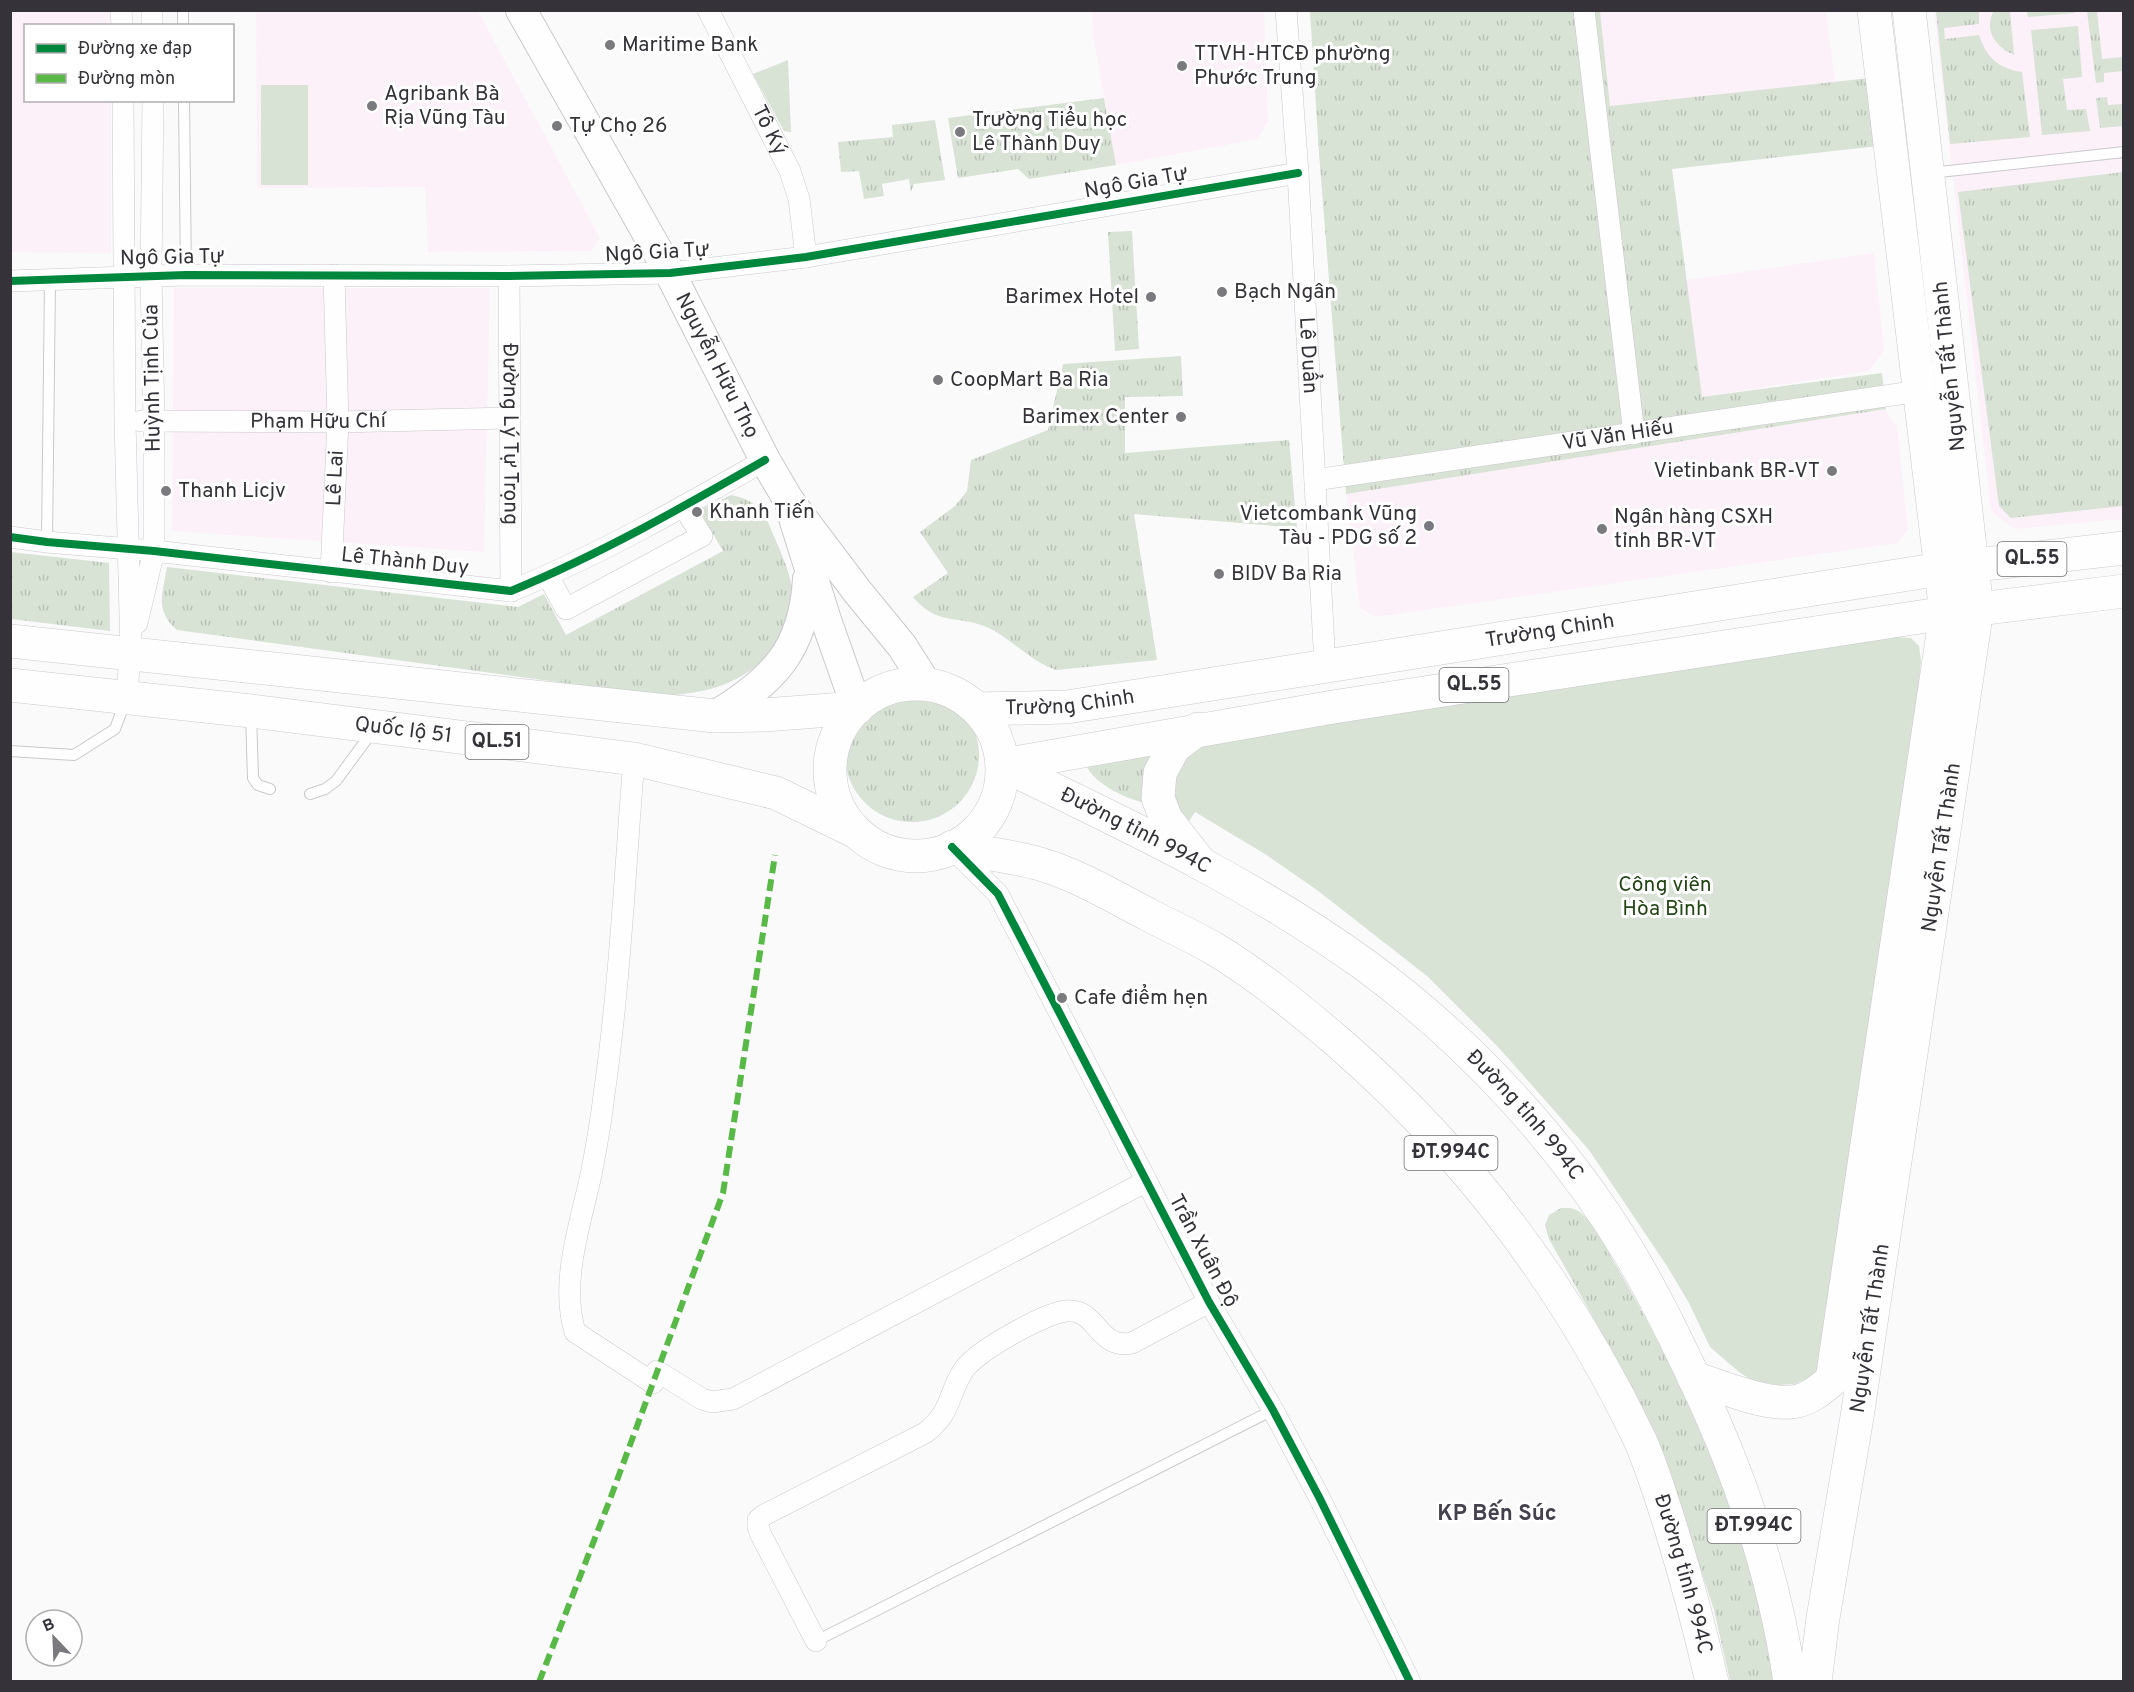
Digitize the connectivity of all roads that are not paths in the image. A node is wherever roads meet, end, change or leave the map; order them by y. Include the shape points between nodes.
1 (521, 10) edge
2 (708, 10) edge
3 (1286, 10) edge
4 (1584, 10) edge
5 (1874, 10) edge
6 (1909, 10) edge
7 (123, 102) edge
8 (153, 102) edge
9 (184, 102) edge
10 (2124, 152) edge
11 (1298, 173) junction
12 (1929, 174) junction
13 (1893, 177) junction
14 (806, 257) junction
15 (670, 273) junction
16 (186, 275) junction
17 (334, 275) junction
18 (151, 276) junction
19 (509, 276) junction
20 (123, 277) junction
21 (50, 280) junction
22 (10, 281) edge
23 (1919, 391) junction
24 (510, 418) junction
25 (154, 420) junction
26 (125, 422) junction
27 (338, 422) junction
28 (1634, 434) junction
29 (765, 460) junction
30 (1315, 480) junction
31 (789, 501) junction
32 (684, 507) junction
33 (10, 537) edge
34 (47, 542) junction
35 (2124, 548) edge
36 (127, 549) junction
37 (154, 551) junction
38 (809, 567) junction
39 (1957, 567) junction
40 (331, 572) junction
41 (548, 576) junction
42 (511, 591) junction
43 (2124, 591) edge
44 (1962, 611) junction
45 (10, 640) edge
46 (130, 652) junction
47 (1325, 665) junction
48 (926, 684) junction
49 (10, 685) edge
50 (126, 698) junction
51 (857, 708) junction
52 (977, 710) junction
53 (251, 711) junction
54 (715, 716) junction
55 (376, 727) junction
56 (1198, 729) junction
57 (10, 751) edge
58 (634, 759) junction
59 (1003, 765) junction
60 (270, 789) dead end
61 (310, 794) dead end
62 (856, 832) junction
63 (952, 847) junction
64 (1201, 864) junction
65 (1145, 1182) junction
66 (1209, 1302) junction
67 (1694, 1378) junction
68 (1847, 1382) junction
69 (1273, 1410) junction
70 (816, 1641) joint
71 (1410, 1682) edge
72 (1712, 1682) edge
73 (1790, 1682) edge
74 (1815, 1682) edge

1 - 15 street, Nguyễn Hữu Thọ
2 - 14 street, Tô Ký via 790,171 799,199
3 - 11 street, Lê Duẩn
4 - 28 street
5 - 13 main road, Nguyễn Tất Thành
6 - 12 main road, Nguyễn Tất Thành
7 - 20 street, Huỳnh Tịnh Của
8 - 18 street, Huỳnh Tịnh Của
9 - 16 lane
10 - 12 lane
11 - 14 street, Ngô Gia Tự
11 - 30 street, Lê Duẩn
12 - 13 main road
12 - 39 main road, Nguyễn Tất Thành
13 - 23 main road, Nguyễn Tất Thành
14 - 15 street, Ngô Gia Tự
15 - 19 street, Ngô Gia Tự
15 - 29 street, Nguyễn Hữu Thọ
16 - 17 street, Ngô Gia Tự
16 - 18 street, Ngô Gia Tự
17 - 19 street, Ngô Gia Tự
17 - 27 street, Lê Lai
18 - 20 street, Ngô Gia Tự
18 - 25 street, Huỳnh Tịnh Của
19 - 24 street, Đường Lý Tự Trọng
20 - 21 street, Ngô Gia Tự
20 - 26 street, Huỳnh Tịnh Của
21 - 22 street, Ngô Gia Tự
21 - 34 lane
23 - 28 street, Vũ Văn Hiếu
23 - 39 main road, Nguyễn Tất Thành
24 - 27 street, Phạm Hữu Chí
24 - 42 street, Đường Lý Tự Trọng
25 - 26 street, Phạm Hữu Chí
25 - 27 street, Phạm Hữu Chí
25 - 37 street, Huỳnh Tịnh Của
26 - 36 street, Huỳnh Tịnh Của
27 - 40 street, Lê Lai
28 - 30 street, Vũ Văn Hiếu
29 - 31 street, Nguyễn Hữu Thọ
29 - 32 street, Lê Thành Duy
30 - 47 street, Lê Duẩn
31 - 38 street, Nguyễn Hữu Thọ
31 - 48 street, Nguyễn Hữu Thọ via 902,646
32 - 41 street, Lê Thành Duy
32 - 41 street via 702,536 566,609
33 - 34 street, Lê Thành Duy
34 - 36 street, Lê Thành Duy
35 - 39 main road, Trường Chinh / QL.55
36 - 37 street, Lê Thành Duy
36 - 46 street, Huỳnh Tịnh Của
37 - 40 street, Lê Thành Duy
37 - 46 street, Huỳnh Tịnh Của
38 - 51 street, Nguyễn Hữu Thọ
38 - 54 street via 807,603 800,631 784,659 760,687
39 - 44 main road, Nguyễn Tất Thành
39 - 47 main road, Trường Chinh / QL.55
40 - 42 street, Lê Thành Duy
41 - 42 street, Lê Thành Duy
43 - 44 main road, Trường Chinh / QL.55
44 - 56 main road, Trường Chinh / QL.55
44 - 68 main road, Nguyễn Tất Thành
45 - 46 main road, QL.51
46 - 50 street, Huỳnh Tịnh Của
46 - 54 main road, QL.51
47 - 52 main road, Trường Chinh / QL.55 via 1067,707
48 - 51 main road via 889,689
48 - 52 main road via 959,696
49 - 50 main road, Quốc lộ 51 / QL.51
50 - 53 main road, Quốc lộ 51 / QL.51
50 - 57 lane via 115,729 74,755
51 - 54 main road, QL.51
51 - 62 main road via 837,736 830,770 836,803
52 - 59 main road via 990,726
53 - 55 main road, Quốc lộ 51 / QL.51
53 - 60 lane via 253,778 258,785
55 - 58 main road, Quốc lộ 51 / QL.51
55 - 61 lane via 336,781
56 - 59 main road, Trường Chinh / QL.55
56 - 64 main road via 1174,747 1160,773 1158,798 1167,819
58 - 62 main road, Quốc lộ 51 / QL.51 via 776,792
58 - 65 street via 605,1092 570,1281 575,1332 702,1399 733,1399
59 - 63 main road via 997,795 984,822
59 - 64 main road, Đường tỉnh 994C / ĐT.994C
62 - 63 main road via 891,852 932,854
63 - 65 street, Trần Xuân Độ via 998,894
63 - 72 main road, Đường tỉnh 994C / ĐT.994C via 1040,864 1097,888 1212,948 1318,1025 1441,1141 1477,1181 1569,1309 1641,1442 1687,1579
64 - 67 main road, Đường tỉnh 994C / ĐT.994C via 1271,903 1367,967 1429,1016 1523,1110 1578,1178 1629,1253 1655,1296
65 - 66 street, Trần Xuân Độ
66 - 69 street, Trần Xuân Độ
66 - 70 street via 1120,1345 1083,1313 1073,1310 1050,1315 972,1360 963,1370 945,1413 925,1433 758,1520 758,1527
67 - 68 main road, Nguyễn Tất Thành via 1767,1400 1791,1402
67 - 73 main road, Đường tỉnh 994C / ĐT.994C via 1722,1437 1762,1553
68 - 74 main road, Nguyễn Tất Thành
69 - 70 lane
69 - 71 street, Trần Xuân Độ

